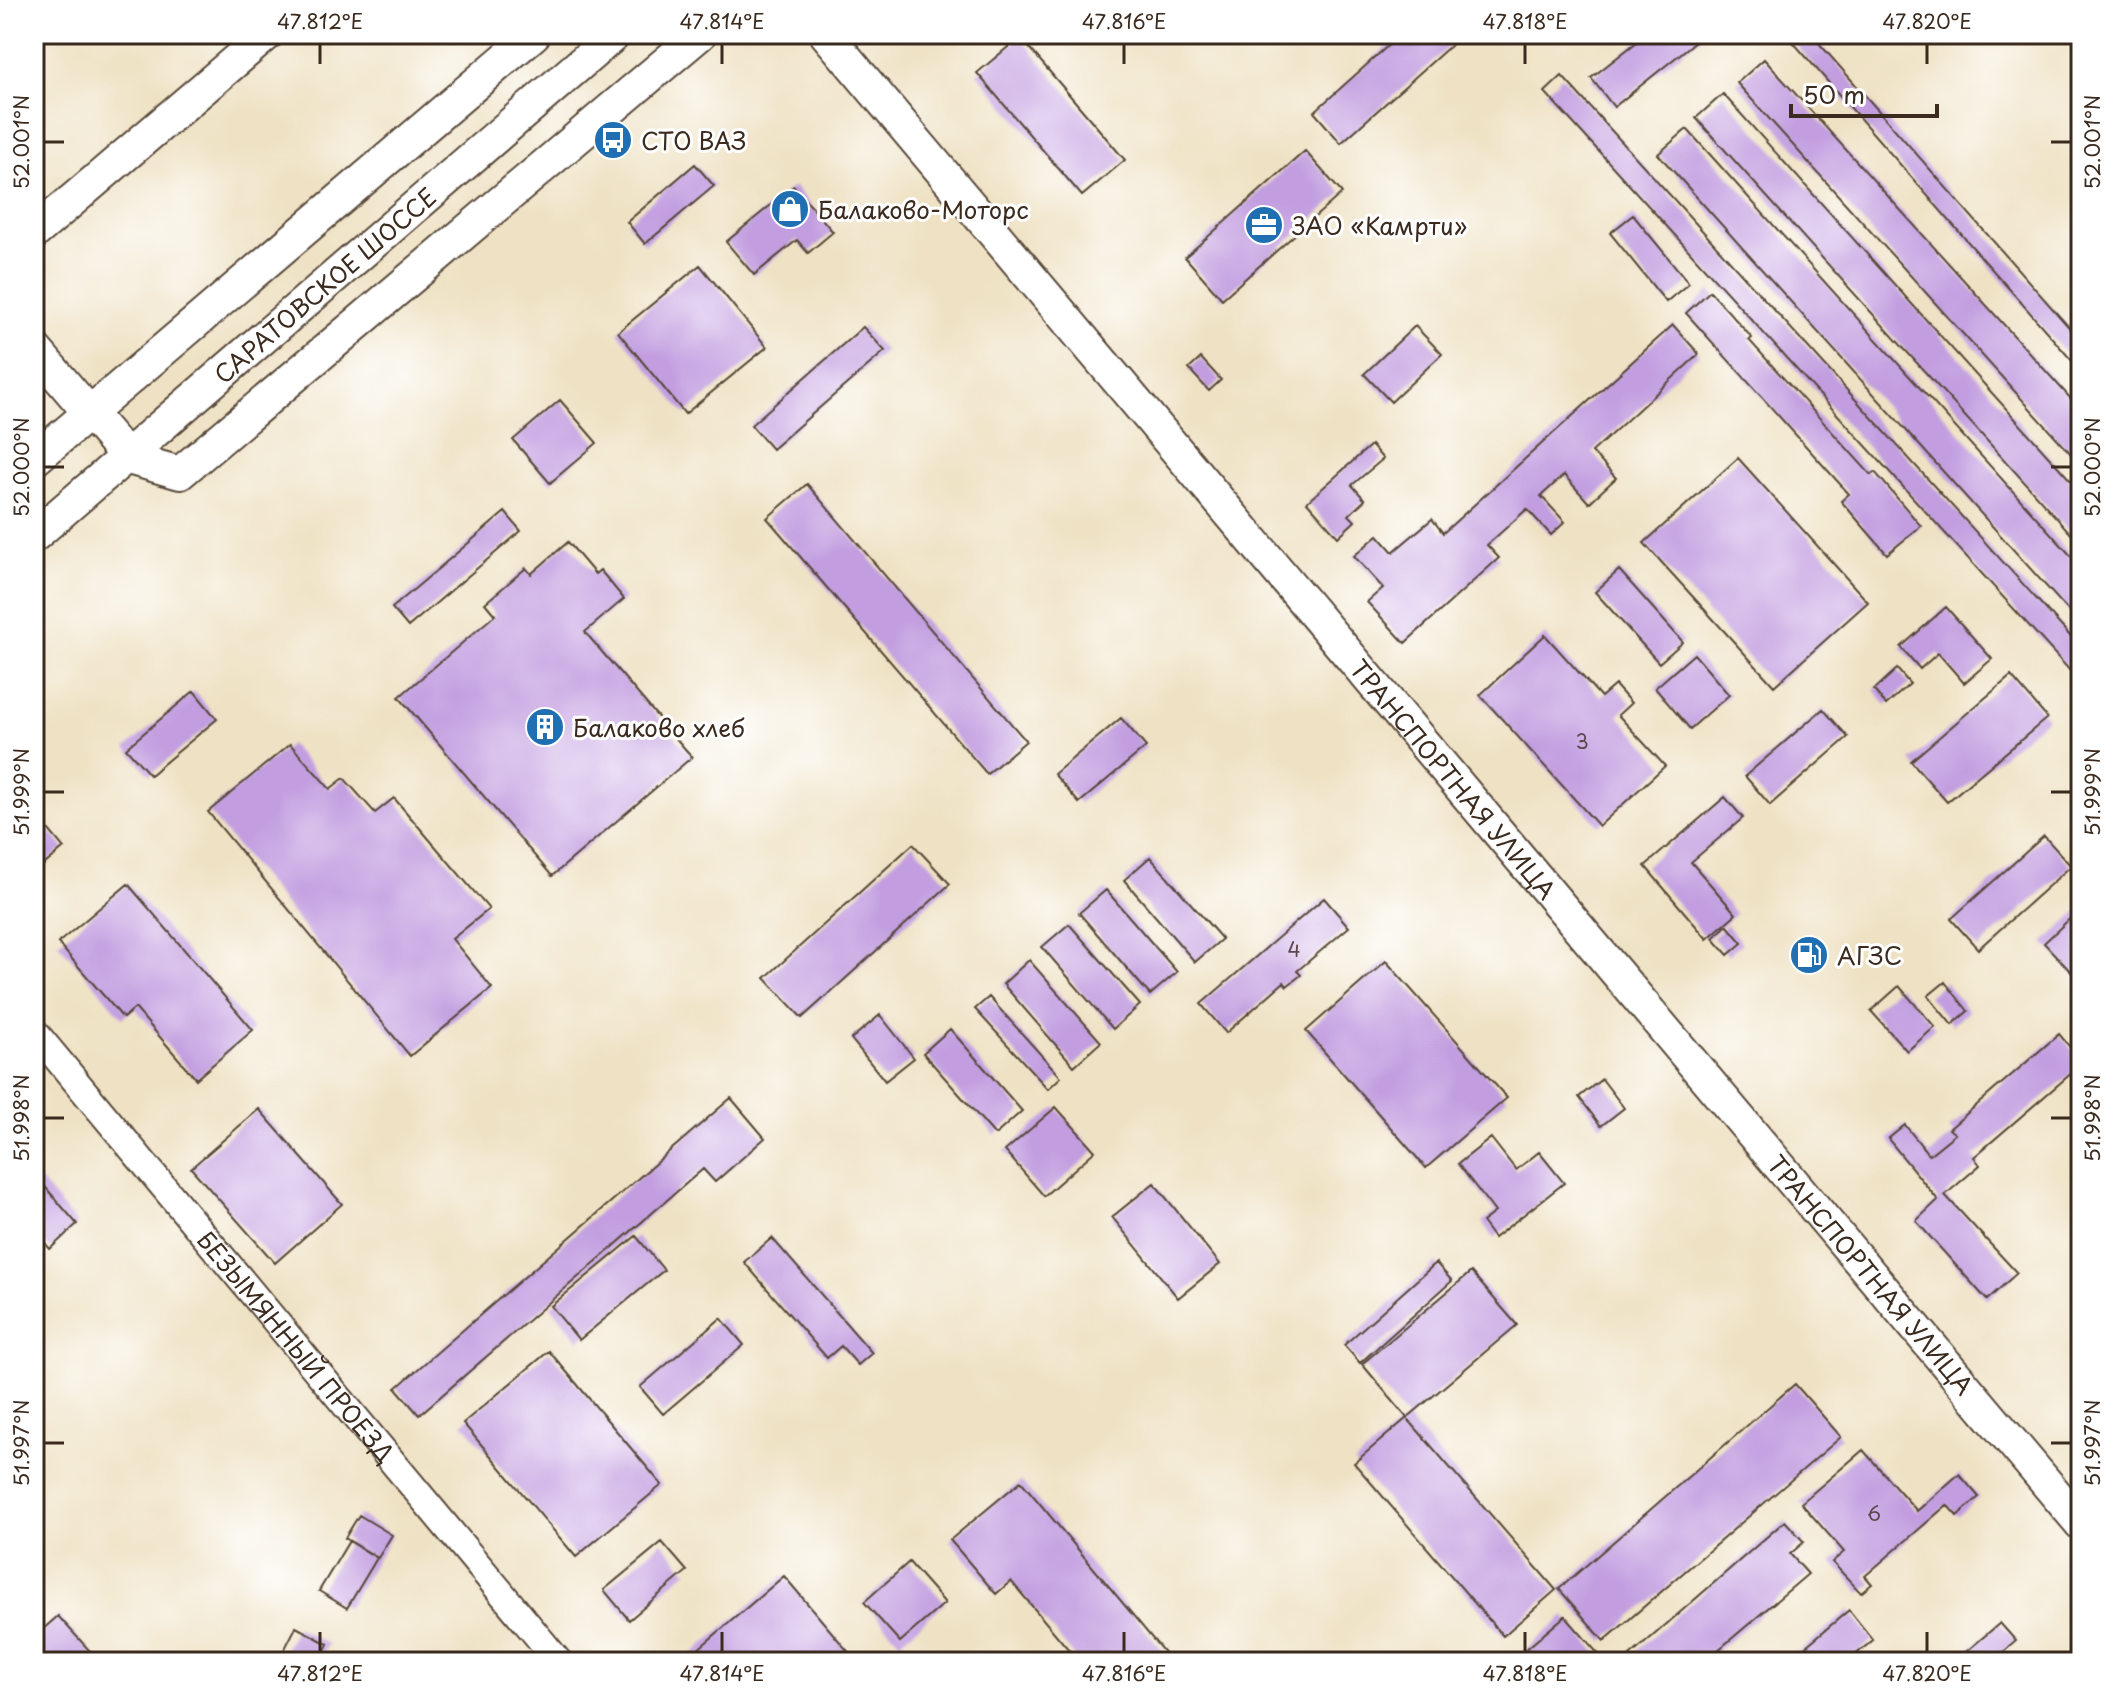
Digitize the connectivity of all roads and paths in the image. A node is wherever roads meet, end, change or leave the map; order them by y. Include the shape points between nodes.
1 (267, 34) edge
2 (534, 34) edge
3 (615, 34) edge
4 (700, 34) edge
5 (826, 34) edge
6 (34, 233) edge
7 (34, 348) edge
8 (89, 414) junction
9 (128, 458) junction
10 (34, 460) edge
11 (34, 536) edge
12 (34, 1031) edge
13 (2081, 1524) edge
14 (559, 1662) edge

1 - 6 main road
2 - 8 main road
3 - 9 main road, САРАТОВСКОЕ ШОССЕ
4 - 9 main road via 180,473
5 - 13 main road, ТРАНСПОРТНАЯ УЛИЦА
7 - 8 main road
8 - 9 main road
8 - 10 main road
9 - 11 main road, САРАТОВСКОЕ ШОССЕ
12 - 14 street, БЕЗЫМЯННЫЙ ПРОЕЗД

